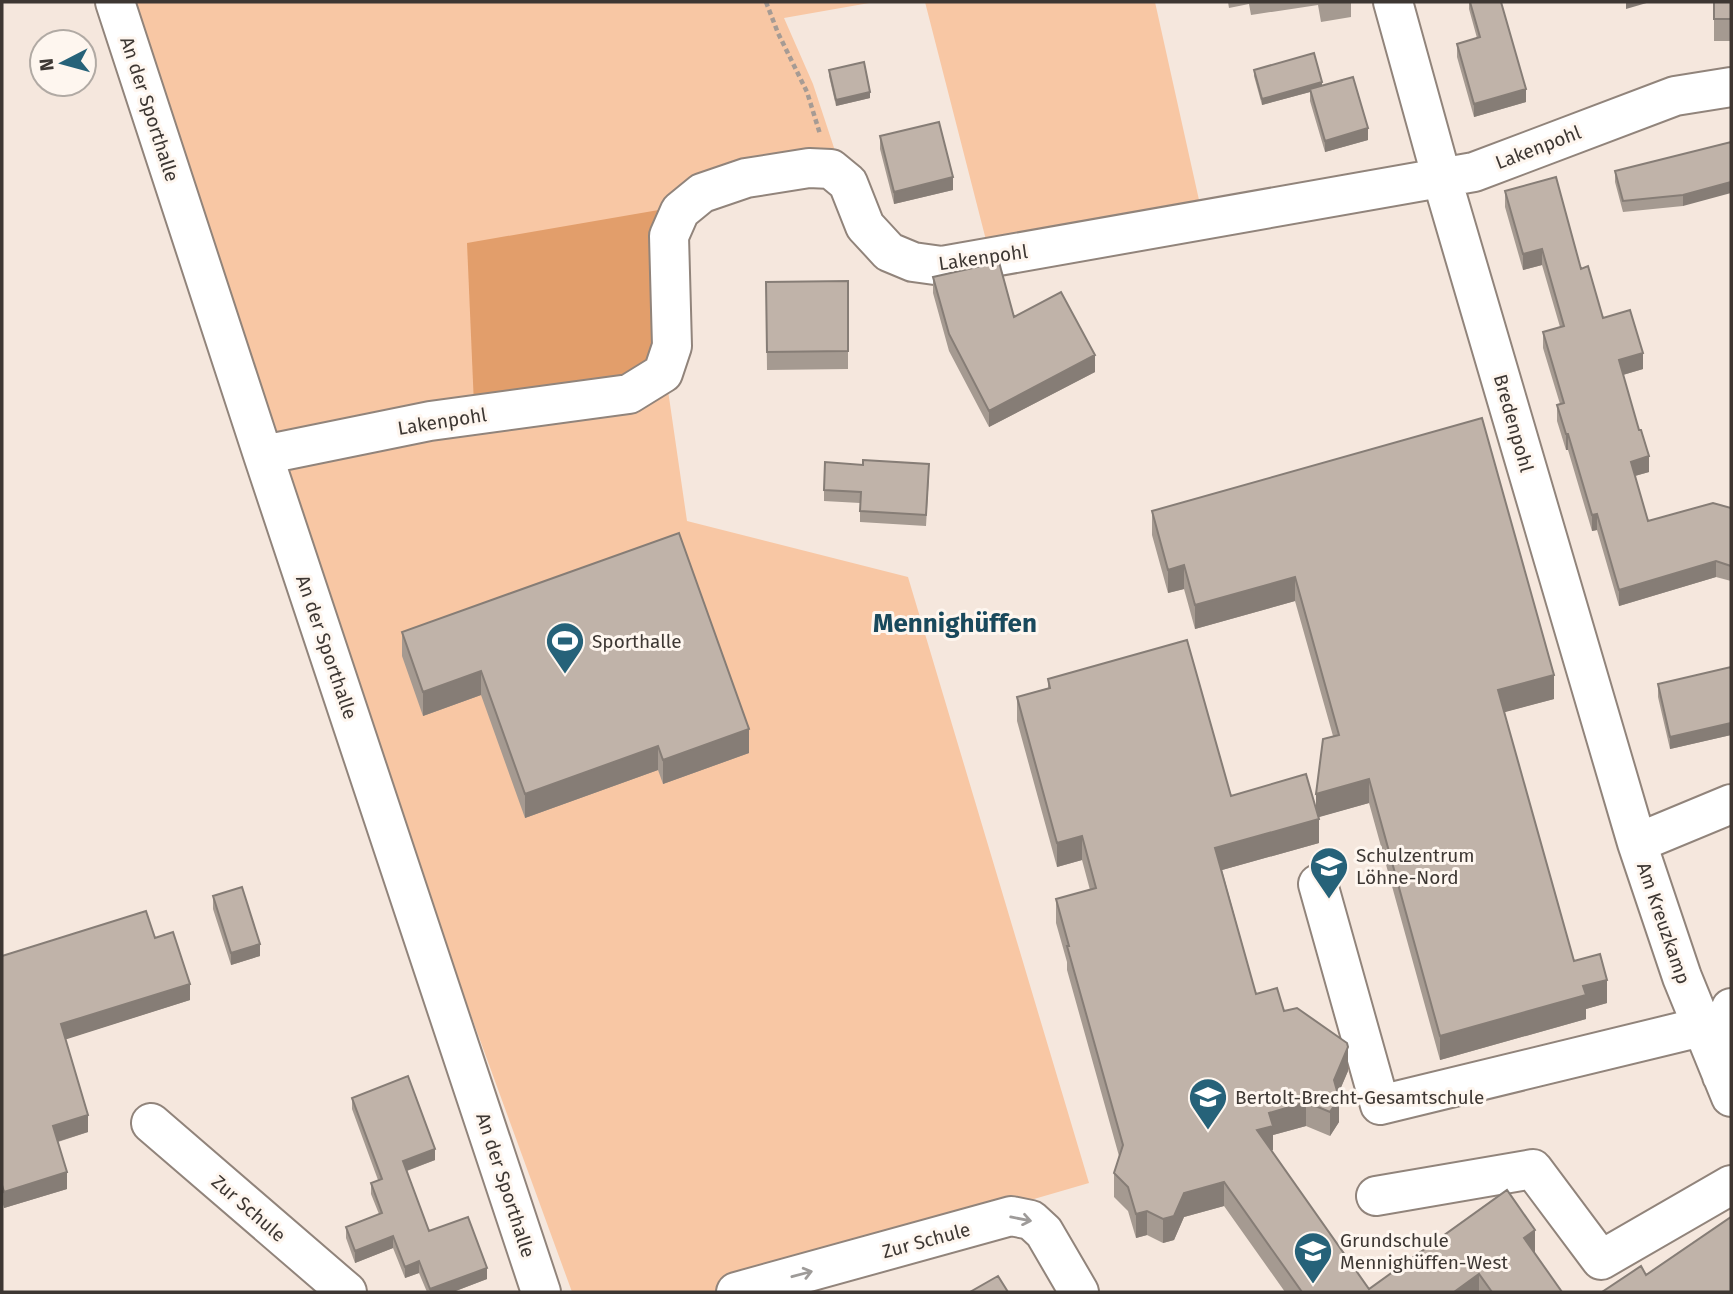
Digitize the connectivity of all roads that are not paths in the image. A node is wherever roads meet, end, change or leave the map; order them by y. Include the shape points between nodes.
1 (115, 2) edge
2 (1393, 2) edge
3 (1731, 87) edge
4 (1442, 179) junction
5 (263, 455) junction
6 (1731, 804) edge
7 (1637, 843) junction
8 (1318, 884) dead end
9 (1716, 1017) edge
10 (1727, 1088) edge
11 (151, 1123) dead end
12 (1731, 1185) edge
13 (1377, 1196) dead end
14 (347, 1292) edge
15 (541, 1292) edge
16 (736, 1292) edge
17 (1079, 1292) edge

1 - 5 street, An der Sporthalle
2 - 4 street, Bredenpohl
3 - 4 street, Lakenpohl via 1675,96 1474,172
4 - 5 street, Lakenpohl via 942,266 913,262 889,251 866,226 848,183 831,169 746,178 702,193 680,211 669,236 672,346 663,373 629,394 430,421
4 - 7 street, Bredenpohl
5 - 15 street, An der Sporthalle
6 - 7 street, Am Kreuzkamp
7 - 9 street, Am Kreuzkamp via 1682,977
8 - 9 street via 1380,1105
9 - 10 street, Am Kreuzkamp
11 - 14 street, Zur Schule
12 - 13 street via 1601,1260 1533,1168
16 -> 17 street, Zur Schule via 1011,1216 1031,1220 1044,1232

